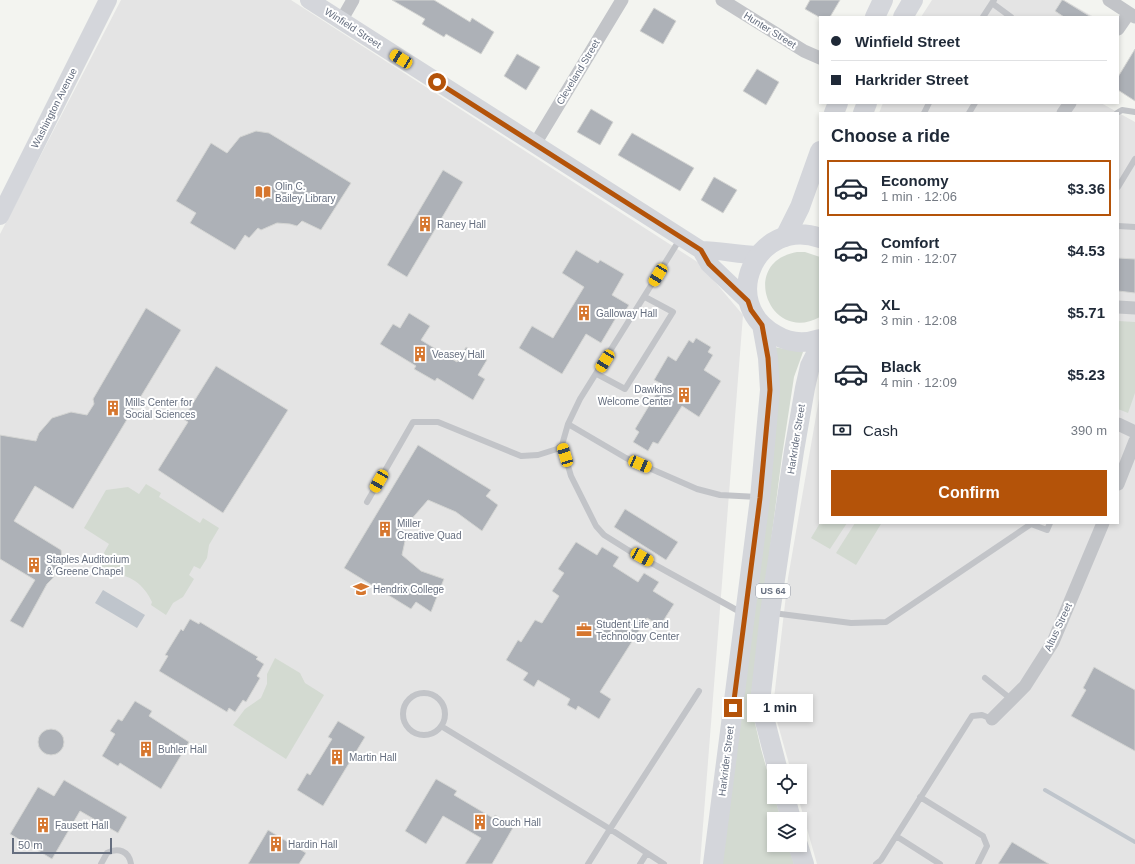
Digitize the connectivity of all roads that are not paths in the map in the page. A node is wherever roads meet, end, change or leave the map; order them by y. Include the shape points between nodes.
1 (108, 0) edge
2 (308, 0) edge
3 (353, 0) edge
4 (622, 0) edge
5 (722, 0) edge
6 (883, 0) edge
7 (912, 0) edge
8 (1109, 0) edge
9 (993, 1) edge
10 (1132, 15) edge
11 (875, 16) edge
12 (904, 16) edge
13 (984, 16) edge
14 (1010, 16) edge
15 (341, 21) junction
16 (1119, 28) edge
17 (819, 58) edge
18 (1119, 112) edge
19 (1135, 112) edge
20 (535, 144) junction
21 (819, 153) edge
22 (1135, 159) edge
23 (1119, 185) edge
24 (0, 216) edge
25 (1119, 226) edge
26 (1135, 228) edge
27 (784, 237) junction
28 (681, 238) junction
29 (819, 238) edge
30 (701, 250) junction
31 (758, 255) junction
32 (645, 296) junction
33 (748, 301) junction
34 (1119, 307) edge
35 (1135, 308) edge
36 (762, 325) junction
37 (819, 339) edge
38 (819, 348) edge
39 (597, 374) junction
40 (568, 424) junction
41 (1119, 424) edge
42 (1135, 432) edge
43 (1135, 441) edge
44 (562, 445) junction
45 (1119, 481) edge
46 (760, 498) junction
47 (367, 502) dead end
48 (1031, 524) edge
49 (1031, 524) edge
50 (1050, 524) edge
51 (1103, 524) edge
52 (770, 613) junction
53 (745, 615) junction
54 (985, 678) dead end
55 (699, 691) dead end
56 (1011, 699) junction
57 (992, 719) joint
58 (441, 726) junction
59 (776, 764) edge
60 (920, 798) junction
61 (610, 829) junction
62 (896, 836) junction
63 (800, 852) edge
64 (647, 853) junction
65 (101, 864) edge
66 (132, 864) edge
67 (588, 864) edge
68 (640, 864) edge
69 (664, 864) edge
70 (713, 864) edge
71 (804, 864) edge
72 (876, 864) edge
73 (940, 864) edge
74 (978, 864) edge

1 - 24 street, Washington Avenue
2 - 15 street, Winfield Street
3 - 15 street
4 - 20 street, Cleveland Street
5 - 17 street, Hunter Street via 804,51
6 - 11 main road
7 - 12 main road
8 - 10 street
9 - 13 lane
9 - 14 lane
10 - 16 street
15 - 20 street, Winfield Street
18 - 19 lane
20 - 28 street, Winfield Street
21 - 27 main road via 800,207
22 - 23 lane
25 - 26 lane
27 - 29 main road via 792,234
27 - 31 main road via 768,245
28 - 30 street, Winfield Street
28 - 32 lane
30 - 31 street, Winfield Street
30 - 33 street, Winfield Street via 709,264
31 - 33 main road via 750,270 747,285
32 - 39 lane
32 - 39 lane via 673,312 626,389
33 - 36 main road
34 - 35 street
36 - 37 main road via 783,339 800,342
36 - 46 main road, Harkrider Street / US 64 via 770,390
38 - 52 main road, Harkrider Street / US 64 via 810,366 805,388
39 - 40 lane via 580,399
40 - 44 lane
40 - 46 lane via 626,458 697,489 720,495
41 - 42 street
43 - 45 street
44 - 47 lane via 538,455 521,456 438,422 413,422
44 - 53 lane via 571,476 596,526 604,535
46 - 53 main road, Harkrider Street / US 64
48 - 52 lane via 886,622 851,623
49 - 50 lane via 1048,530
51 - 56 street, Altus Street via 1053,642 1024,686
52 - 59 main road, Harkrider Street / US 64 via 760,702
53 - 70 main road, Harkrider Street / US 64
54 - 56 lane
55 - 61 lane
56 - 57 street, Altus Street
57 - 60 lane via 982,715 972,716
58 - 58 lane via 444,719 443,706 434,696 420,693 409,700 405,706 403,719 414,734 431,734
58 - 61 lane
60 - 62 lane
60 - 74 lane via 983,836 987,846
61 - 64 lane
61 - 67 lane
62 - 72 lane
62 - 73 lane
63 - 71 main road
64 - 68 lane
64 - 69 lane
65 - 66 lane via 107,853 116,850 125,852

